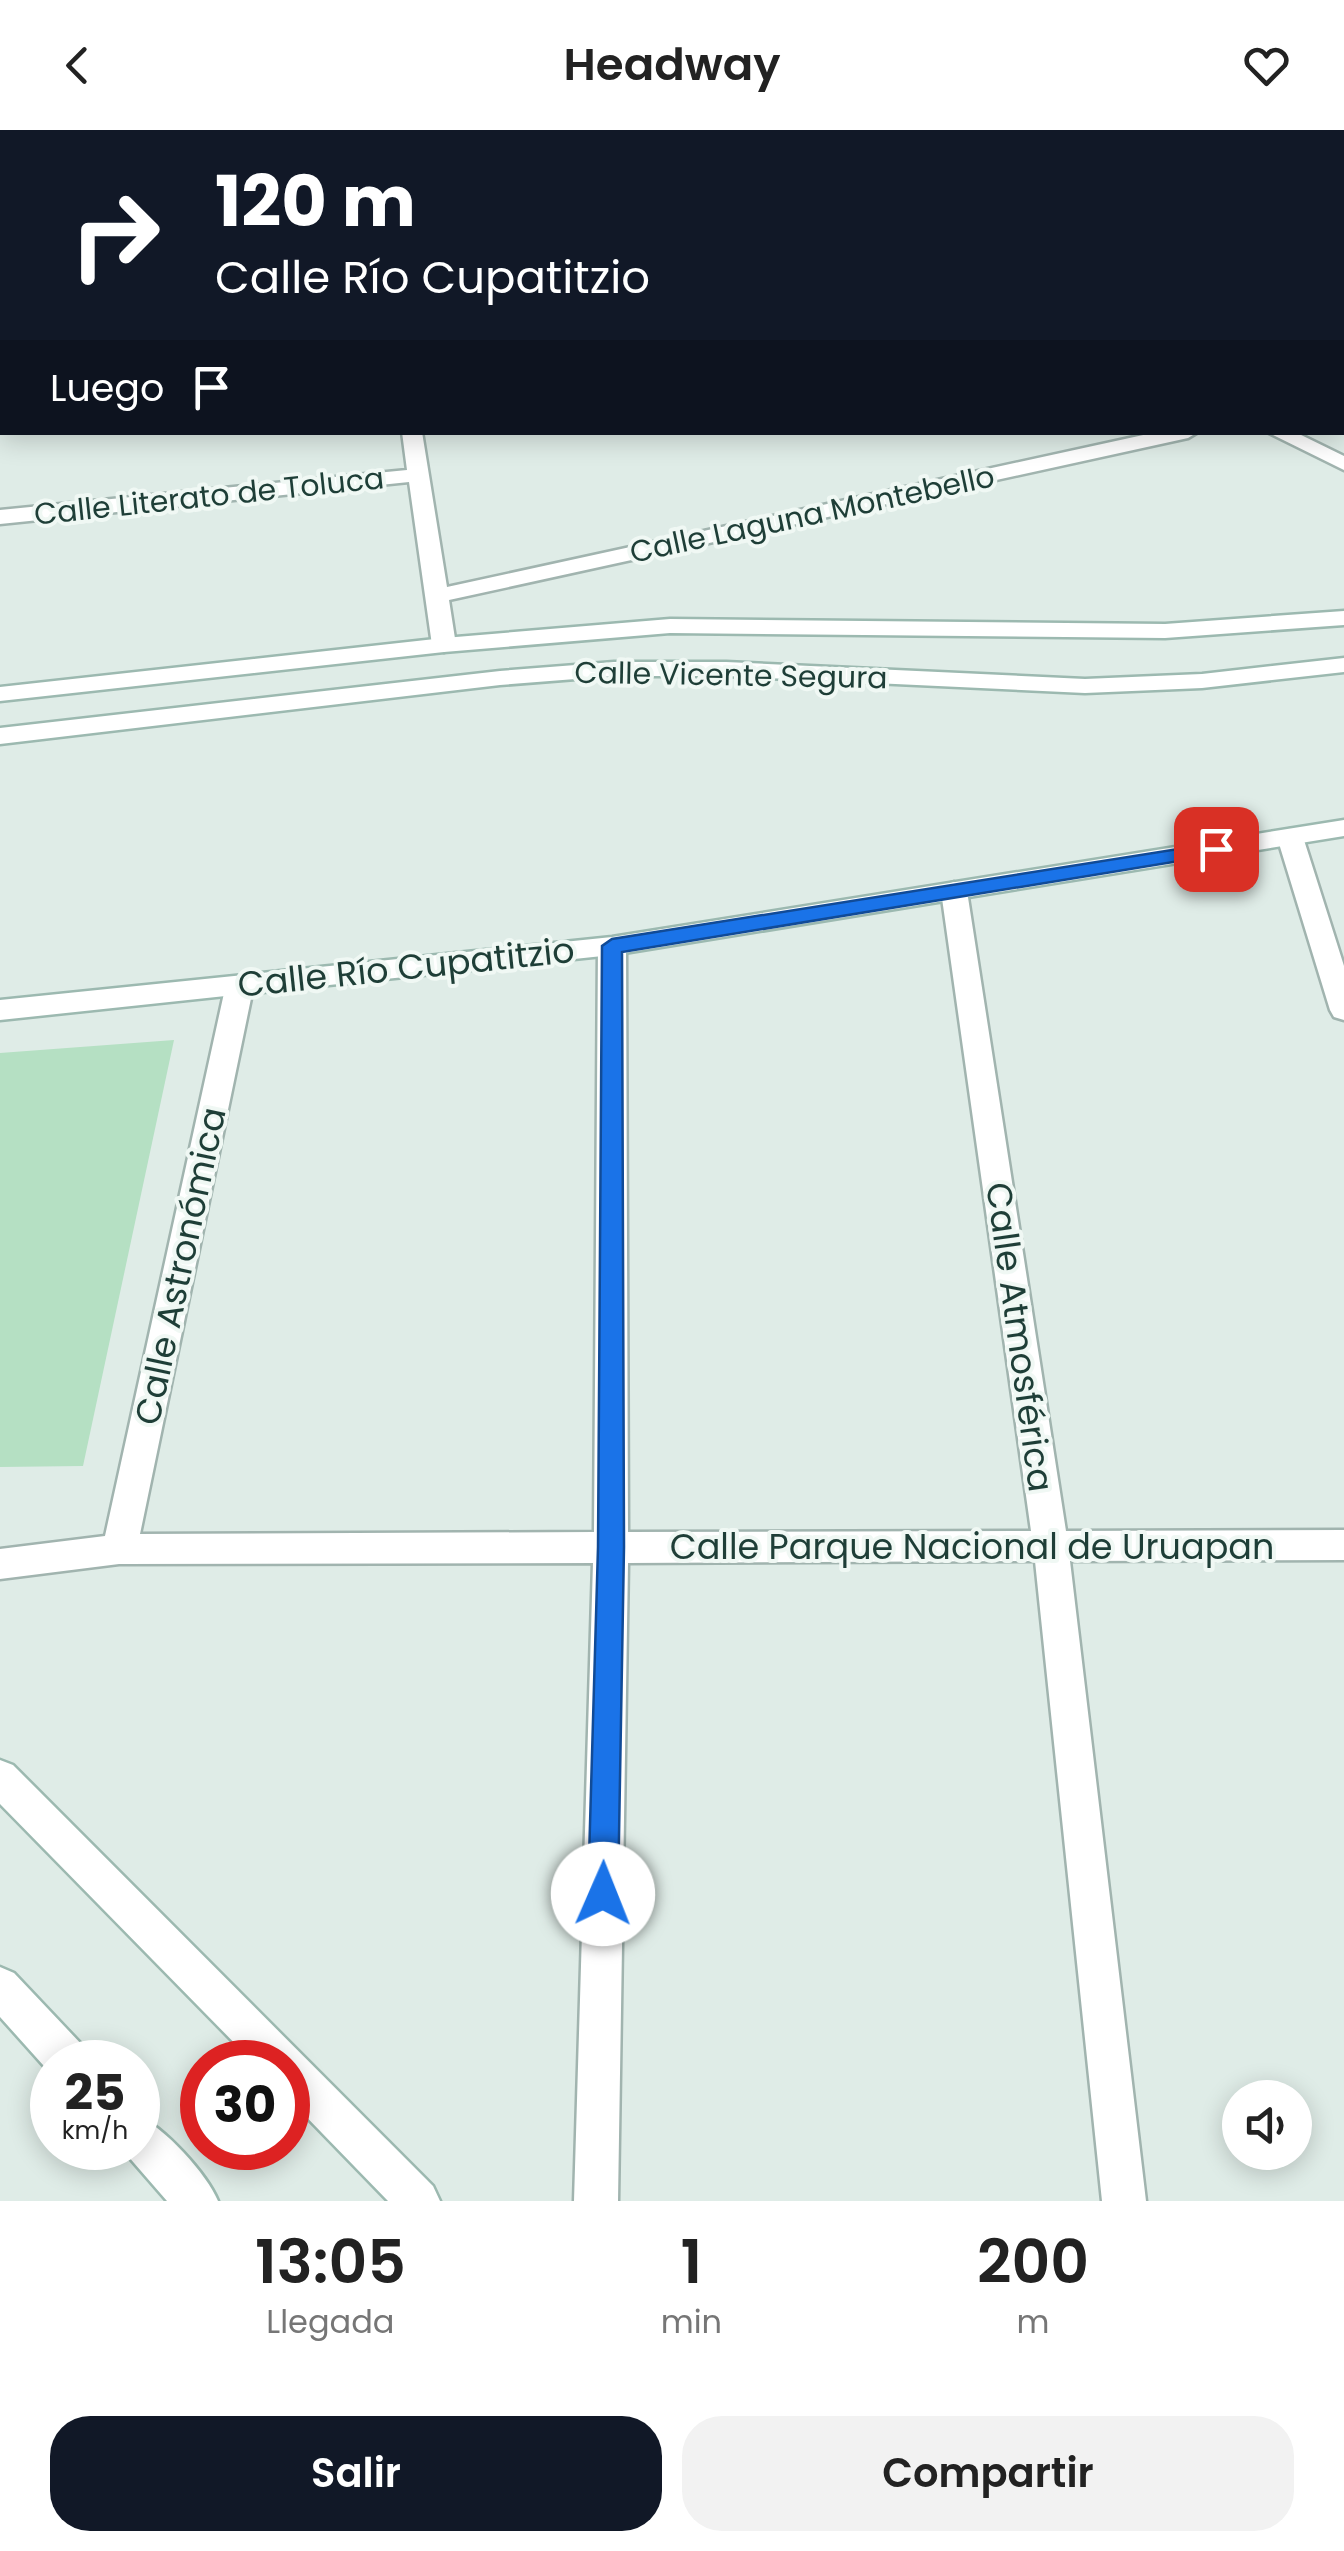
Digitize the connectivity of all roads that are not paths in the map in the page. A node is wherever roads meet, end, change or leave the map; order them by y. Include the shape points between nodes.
1 (412, 435) edge
2 (1174, 435) edge
3 (1283, 435) edge
4 (1344, 464) edge
5 (417, 475) junction
6 (0, 517) edge
7 (436, 596) junction
8 (1344, 618) edge
9 (574, 634) junction
10 (444, 645) junction
11 (1344, 665) edge
12 (578, 672) junction
13 (0, 694) edge
14 (0, 736) edge
15 (1344, 828) edge
16 (1290, 837) junction
17 (954, 891) junction
18 (612, 946) junction
19 (240, 984) junction
20 (0, 1010) edge
21 (1344, 1010) edge
22 (1344, 1546) edge
23 (611, 1547) junction
24 (1051, 1547) junction
25 (120, 1549) junction
26 (0, 1564) edge
27 (0, 1778) edge
28 (0, 1987) edge
29 (49, 2040) edge
30 (259, 2040) edge
31 (310, 2091) edge
32 (160, 2161) edge
33 (196, 2201) edge
34 (418, 2201) edge
35 (596, 2201) edge
36 (1124, 2201) edge

1 - 5 street
2 - 7 street, Calle Laguna Montebello
3 - 4 street
5 - 6 street, Calle Literato de Toluca
5 - 7 street
7 - 10 street
8 - 9 street, Calle Vicente Segura via 1165,631 784,625
9 - 10 street, Calle Vicente Segura
9 - 12 street
10 - 13 street, Calle Vicente Segura
11 - 12 street, Calle Vicente Segura via 1084,686 726,670
12 - 14 street, Calle Vicente Segura
15 - 16 street, Calle Río Cupatitzio
16 - 17 street, Calle Río Cupatitzio
16 - 21 street
17 - 18 street, Calle Río Cupatitzio
17 - 24 street, Calle Atmosférica
18 - 19 street, Calle Río Cupatitzio
18 - 23 street
19 - 20 street, Calle Río Cupatitzio
19 - 25 street, Calle Astronómica
22 - 24 street, Calle Parque Nacional de Uruapan
23 - 24 street, Calle Parque Nacional de Uruapan
23 - 25 street, Calle Parque Nacional de Uruapan
23 - 35 street
24 - 36 street, Calle Atmosférica
25 - 26 street, Calle Parque Nacional de Uruapan
27 - 30 street
28 - 29 street
31 - 34 street
32 - 33 street

